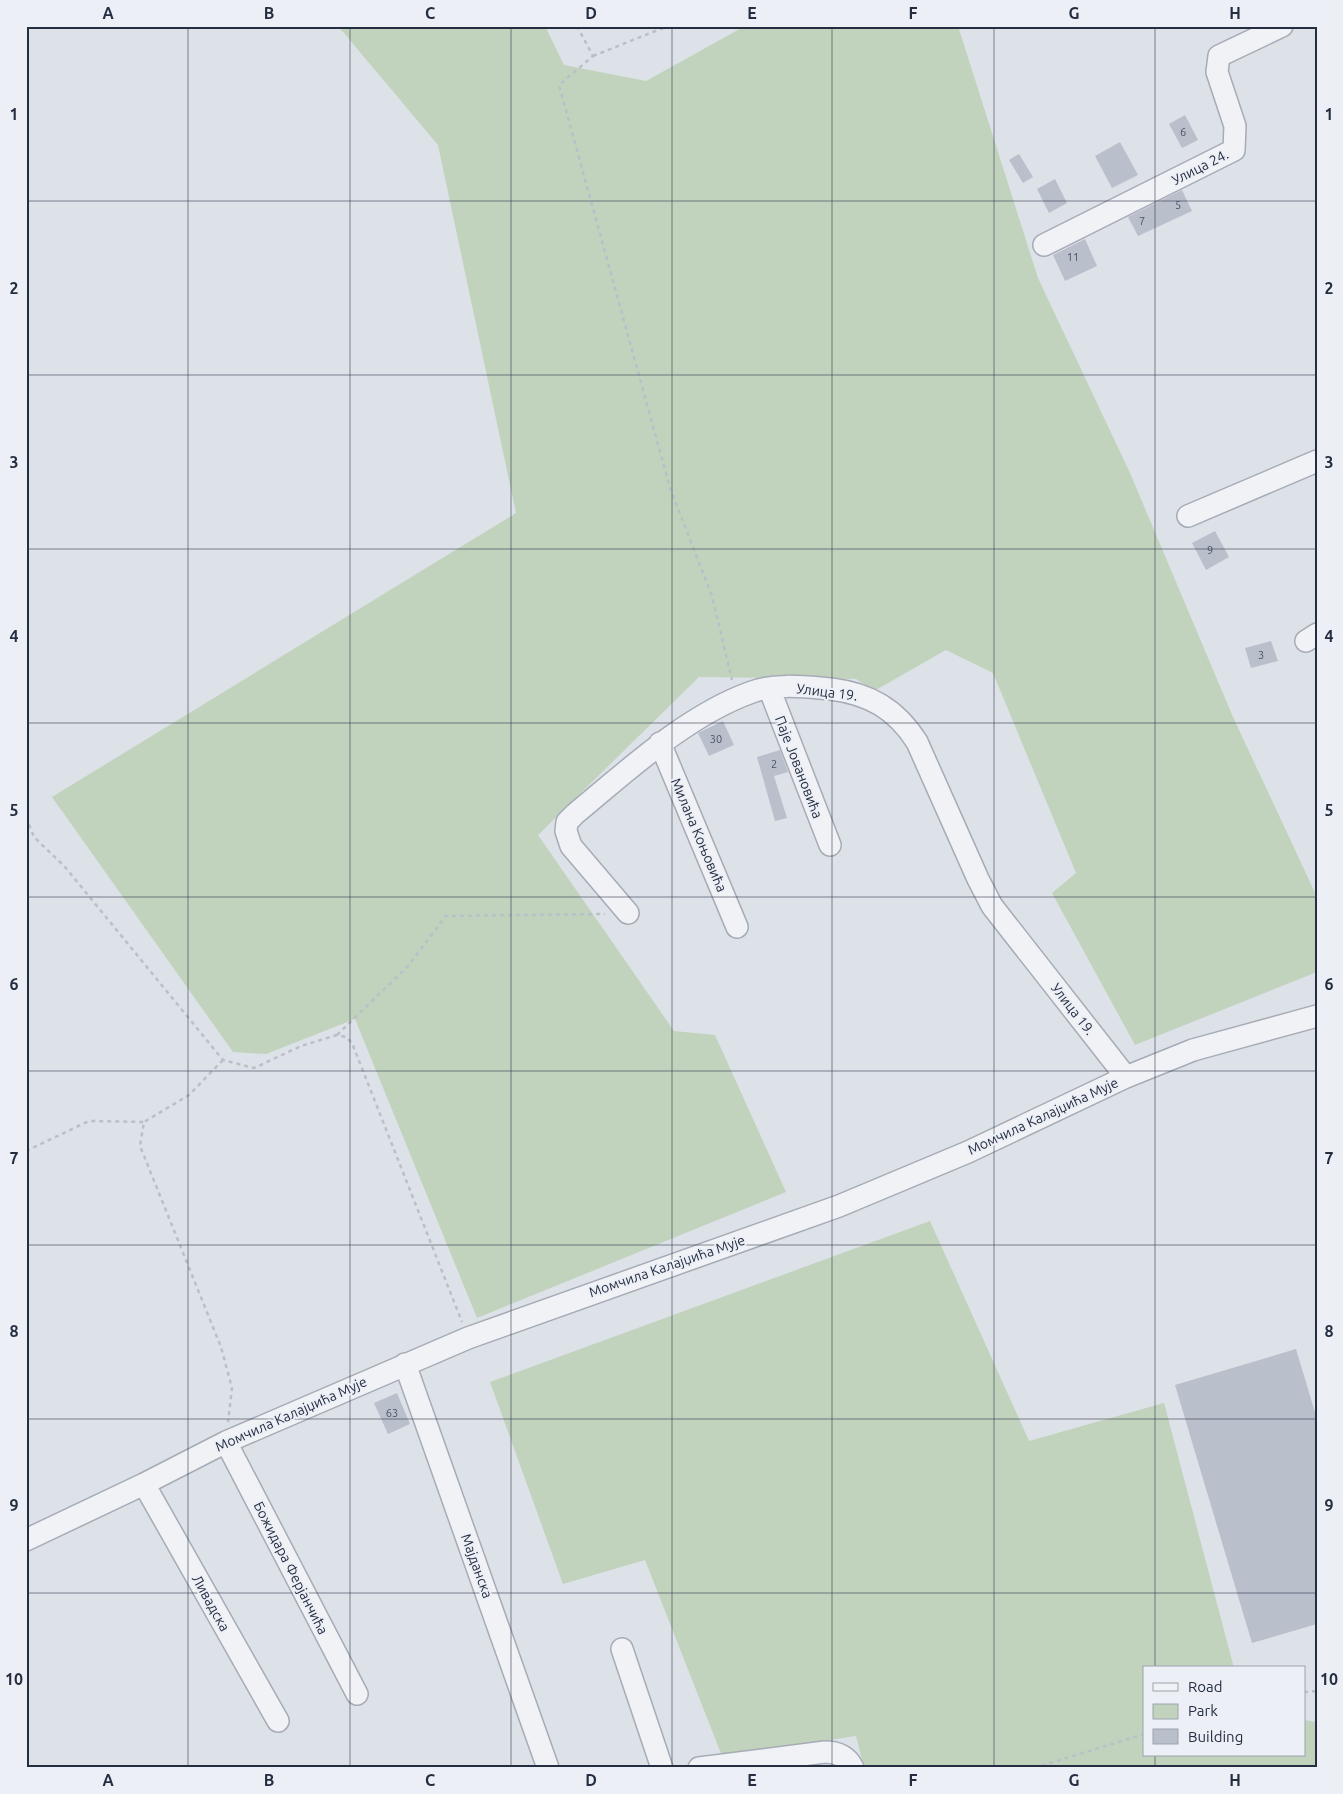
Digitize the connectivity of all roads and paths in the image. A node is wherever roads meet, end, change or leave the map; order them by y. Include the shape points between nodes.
1 (577, 26) edge
2 (668, 26) edge
3 (1282, 26) edge
4 (593, 56) junction
5 (1044, 245) dead end
6 (1317, 461) edge
7 (1188, 516) dead end
8 (769, 688) junction
9 (736, 699) junction
10 (660, 743) junction
11 (26, 817) edge
12 (830, 845) dead end
13 (628, 913) joint
14 (737, 927) dead end
15 (1317, 1016) edge
16 (337, 1035) junction
17 (223, 1060) junction
18 (1126, 1077) junction
19 (144, 1122) junction
20 (26, 1151) edge
21 (468, 1338) junction
22 (405, 1364) junction
23 (226, 1442) junction
24 (144, 1484) junction
25 (26, 1540) edge
26 (622, 1649) dead end
27 (357, 1694) dead end
28 (278, 1721) dead end
29 (1143, 1734) edge
30 (548, 1768) edge
31 (662, 1768) edge
32 (703, 1768) edge
33 (853, 1768) edge
34 (1034, 1768) edge

1 - 4 path
2 - 4 path
3 - 5 street, Улица 24. via 1219,56 1217,72 1235,126 1234,150
4 - 9 path via 559,85 670,488 712,596
6 - 7 street
8 - 9 street, Улица 19. via 752,691
8 - 12 street, Паје Јовановића
8 - 18 street, Улица 19. via 849,691 880,703 898,716 917,742 992,906
9 - 10 street, Улица 19.
10 - 13 street, Улица 19. via 567,822 566,831 572,846
10 - 14 street, Милана Коњовића
11 - 17 path via 34,838 65,867
13 - 16 path via 446,916 408,966
15 - 18 street, Момчила Калајџића Мује via 1193,1050
16 - 17 path via 301,1046 254,1068
16 - 21 path via 352,1043
17 - 19 path via 189,1095
18 - 21 street, Момчила Калајџића Мује via 968,1152 839,1206
19 - 20 path via 89,1121
19 - 23 path via 140,1146 221,1347 232,1388
21 - 22 street, Момчила Калајџића Мује
22 - 23 street, Момчила Калајџића Мује
22 - 30 street, Мајданска
23 - 24 street, Момчила Калајџића Мује
23 - 27 street, Божидара Ферјанчића
24 - 25 street, Момчила Калајџића Мује
24 - 28 street, Ливадска
26 - 31 street
29 - 34 path
32 - 33 street via 836,1752

